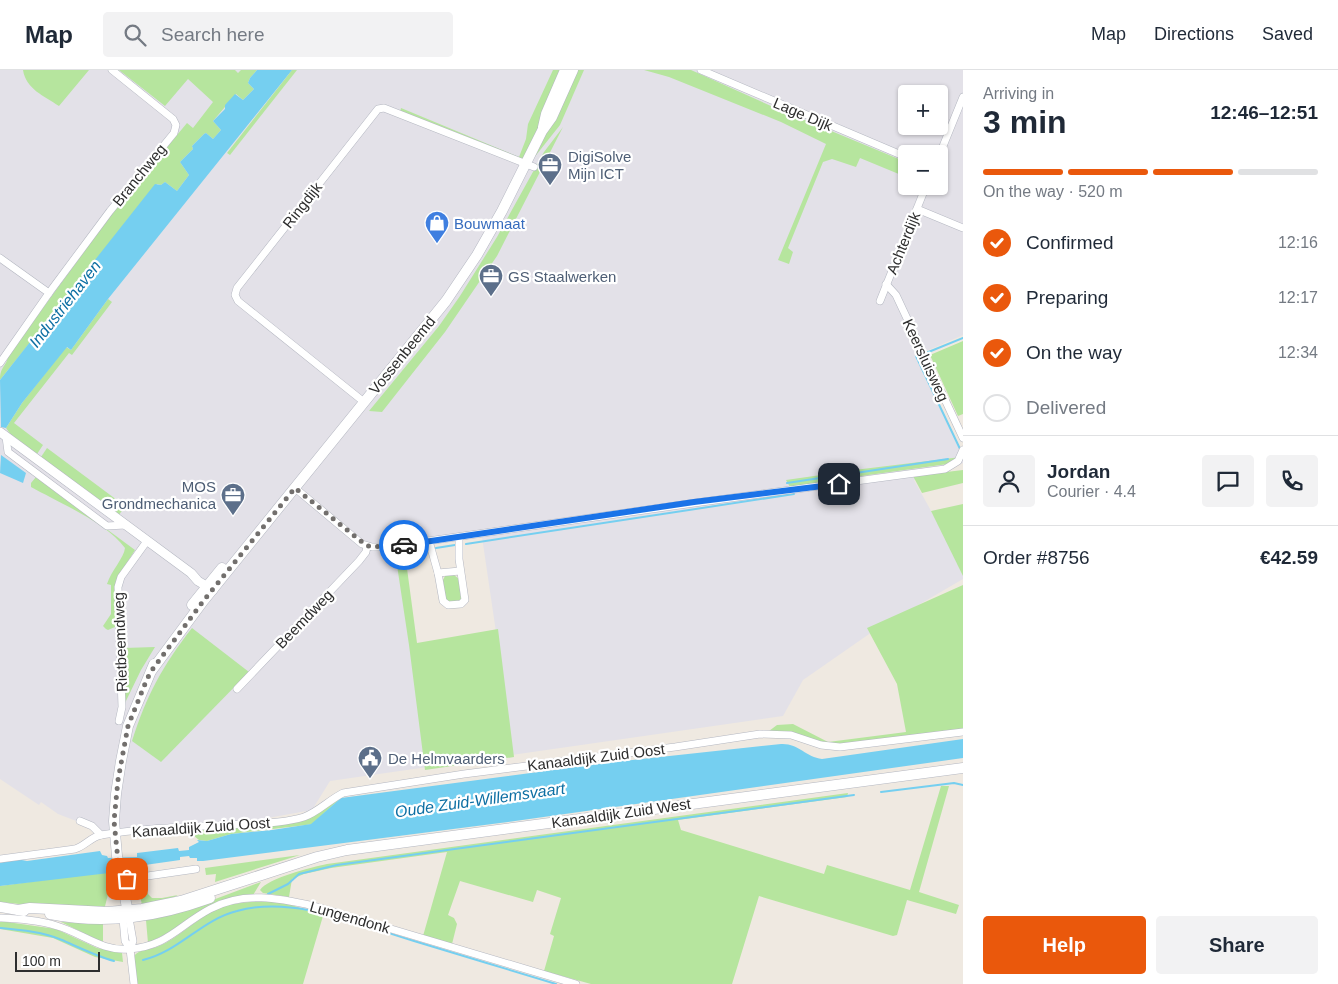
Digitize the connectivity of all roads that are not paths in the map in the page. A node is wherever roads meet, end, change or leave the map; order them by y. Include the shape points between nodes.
1 (112, 70) edge
2 (564, 70) edge
3 (573, 70) edge
4 (701, 70) edge
5 (963, 97) edge
6 (542, 131) junction
7 (943, 145) edge
8 (898, 154) edge
9 (530, 166) junction
10 (922, 195) edge
11 (917, 209) junction
12 (963, 228) edge
13 (0, 258) edge
14 (886, 284) junction
15 (49, 293) junction
16 (880, 301) dead end
17 (0, 363) edge
18 (364, 402) junction
19 (3, 434) edge
20 (963, 438) edge
21 (962, 453) edge
22 (42, 464) junction
23 (36, 472) junction
24 (295, 488) junction
25 (124, 525) junction
26 (459, 537) junction
27 (147, 541) junction
28 (429, 541) junction
29 (367, 546) junction
30 (460, 571) junction
31 (438, 574) junction
32 (210, 586) junction
33 (237, 689) dead end
34 (119, 721) dead end
35 (963, 732) edge
36 (963, 768) edge
37 (80, 821) dead end
38 (115, 834) junction
39 (101, 835) junction
40 (0, 859) edge
41 (196, 869) dead end
42 (121, 885) junction
43 (0, 907) edge
44 (125, 914) junction
45 (0, 918) edge
46 (130, 949) junction
47 (134, 984) edge
48 (576, 984) edge

1 - 15 street, Branchweg via 173,119 176,125 174,133
2 - 6 main road, Vossenbeemd
3 - 6 main road, Vossenbeemd via 552,117
4 - 8 street, Lage Dijk
5 - 7 street
6 - 9 main road, Vossenbeemd
9 - 18 main road, Vossenbeemd via 446,301
9 - 18 street, Ringdijk via 384,108 378,109 237,288 234,295 238,301
10 - 11 street, Achterdijk
11 - 12 street
11 - 14 street, Achterdijk
13 - 15 street
14 - 16 street, Achterdijk
14 - 20 street, Keersluisweg via 896,295
15 - 17 street, Branchweg
18 - 24 main road, Vossenbeemd
19 - 22 street
19 - 23 street via 8,452
21 - 26 street via 953,465 945,469
22 - 23 street
22 - 25 street
23 - 25 street via 107,526
24 - 29 street
24 - 32 main road, Vossenbeemd
25 - 27 street
26 - 28 street
26 - 30 street
27 - 32 street via 201,576
27 - 34 street, Rietbeemdweg via 118,587 122,707
28 - 29 street via 386,547
28 - 31 street
29 - 33 street, Beemdweg via 359,561
30 - 31 street
30 - 31 street via 465,600 460,604 445,604
32 - 38 main road, Vossenbeemd via 172,632 133,711 124,741 116,794
35 - 38 street, Kanaaldijk Zuid Oost via 840,747 821,745 792,735 760,734 343,793 311,813 287,821
36 - 44 main road, Kanaaldijk Zuid West via 357,848 317,857 181,901
37 - 39 street
38 - 39 street, Kanaaldijk Zuid Oost
38 - 42 main road, Vossenbeemd
39 - 40 street, Kanaaldijk Zuid Oost via 75,849
41 - 42 street
42 - 44 main road, Vossenbeemd
43 - 44 main road, Kanaaldijk Zuid West
44 - 46 street via 125,941
45 - 46 street via 57,926 108,948
46 - 47 street
46 - 48 street, Lungendonk via 158,943 224,903 255,897 277,898 314,906

